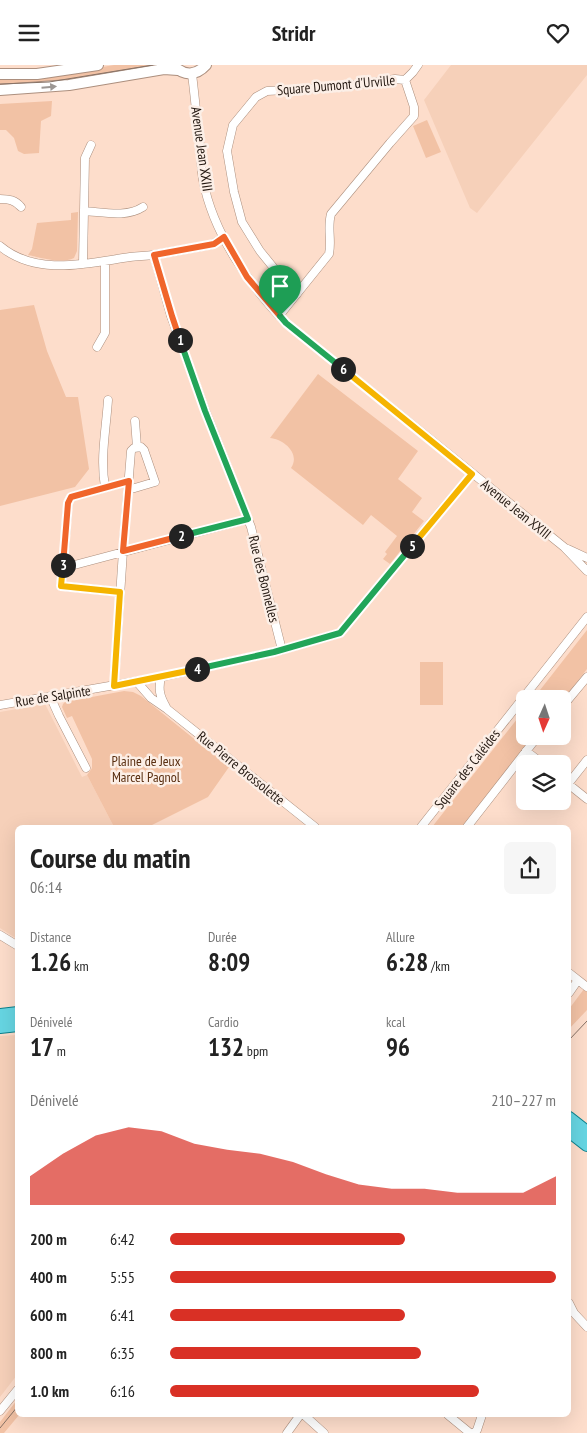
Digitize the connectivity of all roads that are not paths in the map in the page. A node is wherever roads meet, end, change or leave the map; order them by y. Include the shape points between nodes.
1 (98, 65) edge
2 (418, 65) edge
3 (206, 66) edge
4 (176, 67) edge
5 (65, 68) edge
6 (0, 74) edge
7 (192, 74) junction
8 (405, 80) junction
9 (0, 90) edge
10 (91, 145) dead end
11 (0, 199) edge
12 (21, 207) dead end
13 (143, 207) dead end
14 (84, 211) junction
15 (224, 237) junction
16 (0, 246) edge
17 (154, 255) junction
18 (105, 261) junction
19 (83, 264) junction
20 (297, 294) junction
21 (280, 316) junction
22 (97, 347) dead end
23 (108, 401) dead end
24 (135, 421) dead end
25 (137, 447) junction
26 (472, 474) junction
27 (129, 481) junction
28 (105, 487) junction
29 (128, 490) junction
30 (248, 519) junction
31 (564, 547) junction
32 (123, 551) junction
33 (587, 558) edge
34 (63, 568) junction
35 (587, 571) edge
36 (120, 592) junction
37 (587, 617) edge
38 (282, 650) junction
39 (161, 677) junction
40 (587, 677) edge
41 (137, 682) junction
42 (114, 686) junction
43 (50, 696) junction
44 (571, 696) edge
45 (0, 705) edge
46 (167, 709) junction
47 (531, 745) edge
48 (526, 751) junction
49 (531, 755) edge
50 (587, 760) edge
51 (86, 768) dead end
52 (571, 776) edge
53 (571, 786) edge
54 (586, 796) edge
55 (312, 825) edge
56 (423, 825) edge
57 (469, 825) edge
58 (0, 935) edge
59 (15, 944) edge
60 (571, 975) edge
61 (578, 980) junction
62 (587, 987) edge
63 (571, 990) edge
64 (15, 1013) edge
65 (0, 1015) edge
66 (15, 1025) edge
67 (0, 1027) edge
68 (571, 1119) edge
69 (587, 1132) edge
70 (571, 1133) edge
71 (587, 1145) edge
72 (571, 1307) edge
73 (587, 1327) edge
74 (15, 1393) edge
75 (0, 1411) edge
76 (299, 1417) edge
77 (306, 1417) edge
78 (450, 1417) edge
79 (481, 1417) edge
80 (287, 1433) edge
81 (324, 1433) edge
82 (470, 1433) edge
83 (474, 1433) edge

1 - 5 street
2 - 8 street, Square Dumont d'Urville
3 - 7 street
4 - 7 street via 182,73
9 -> 4 street via 53,87
5 - 6 street via 37,74
7 - 15 street, Avenue Jean XXIII via 203,180
8 - 20 street, Square Dumont d'Urville via 414,116 331,213 329,254
8 - 20 street, Square Dumont d'Urville via 267,91 256,97 233,125 227,151 242,222 260,251
10 - 14 street via 85,158
11 - 12 street via 10,199
13 - 14 street via 129,213
14 - 19 street
15 - 17 street via 214,244
15 - 21 street, Avenue Jean XXIII via 247,277
16 - 19 street via 38,264
17 - 18 street
17 - 30 street, Rue des Bonnelles via 174,325
18 - 19 street
18 - 22 street via 105,333
20 - 21 street, Square Dumont d'Urville
21 - 26 street, Avenue Jean XXIII
23 - 28 street via 102,459
24 - 25 street
25 - 27 street via 131,451
25 - 29 street via 144,449 155,482
26 - 31 street, Avenue Jean XXIII
26 - 38 street, Rue de Salpinte via 340,633
27 - 28 street
27 - 29 street
28 - 34 street via 74,495 69,500
29 - 32 street
30 - 32 street
30 - 38 street, Rue des Bonnelles
31 - 33 street, Avenue Jean XXIII
31 - 35 street, Avenue Jean XXIII
32 - 34 street
32 - 36 street
34 - 36 street via 61,586
36 - 42 street
37 - 56 street, Square des Caléides
38 - 39 street, Rue de Salpinte
39 - 41 street, Rue de Salpinte
39 - 46 street via 158,687
40 - 44 street
41 - 42 street, Rue de Salpinte
41 - 46 street, Rue Pierre Brossolette via 151,698
42 - 43 street, Rue de Salpinte
43 - 45 street, Rue de Salpinte
43 - 51 street
46 - 55 street, Rue Pierre Brossolette
47 - 48 street
48 - 49 street
48 - 57 street
50 - 52 street
53 - 54 street
58 - 59 street
60 - 61 street
61 - 62 street
61 - 63 street
64 - 65 main road
66 - 67 main road
68 - 69 main road
70 - 71 main road
72 - 73 street
74 - 75 street
76 - 80 street
77 - 81 street
78 - 82 street
79 - 83 street

